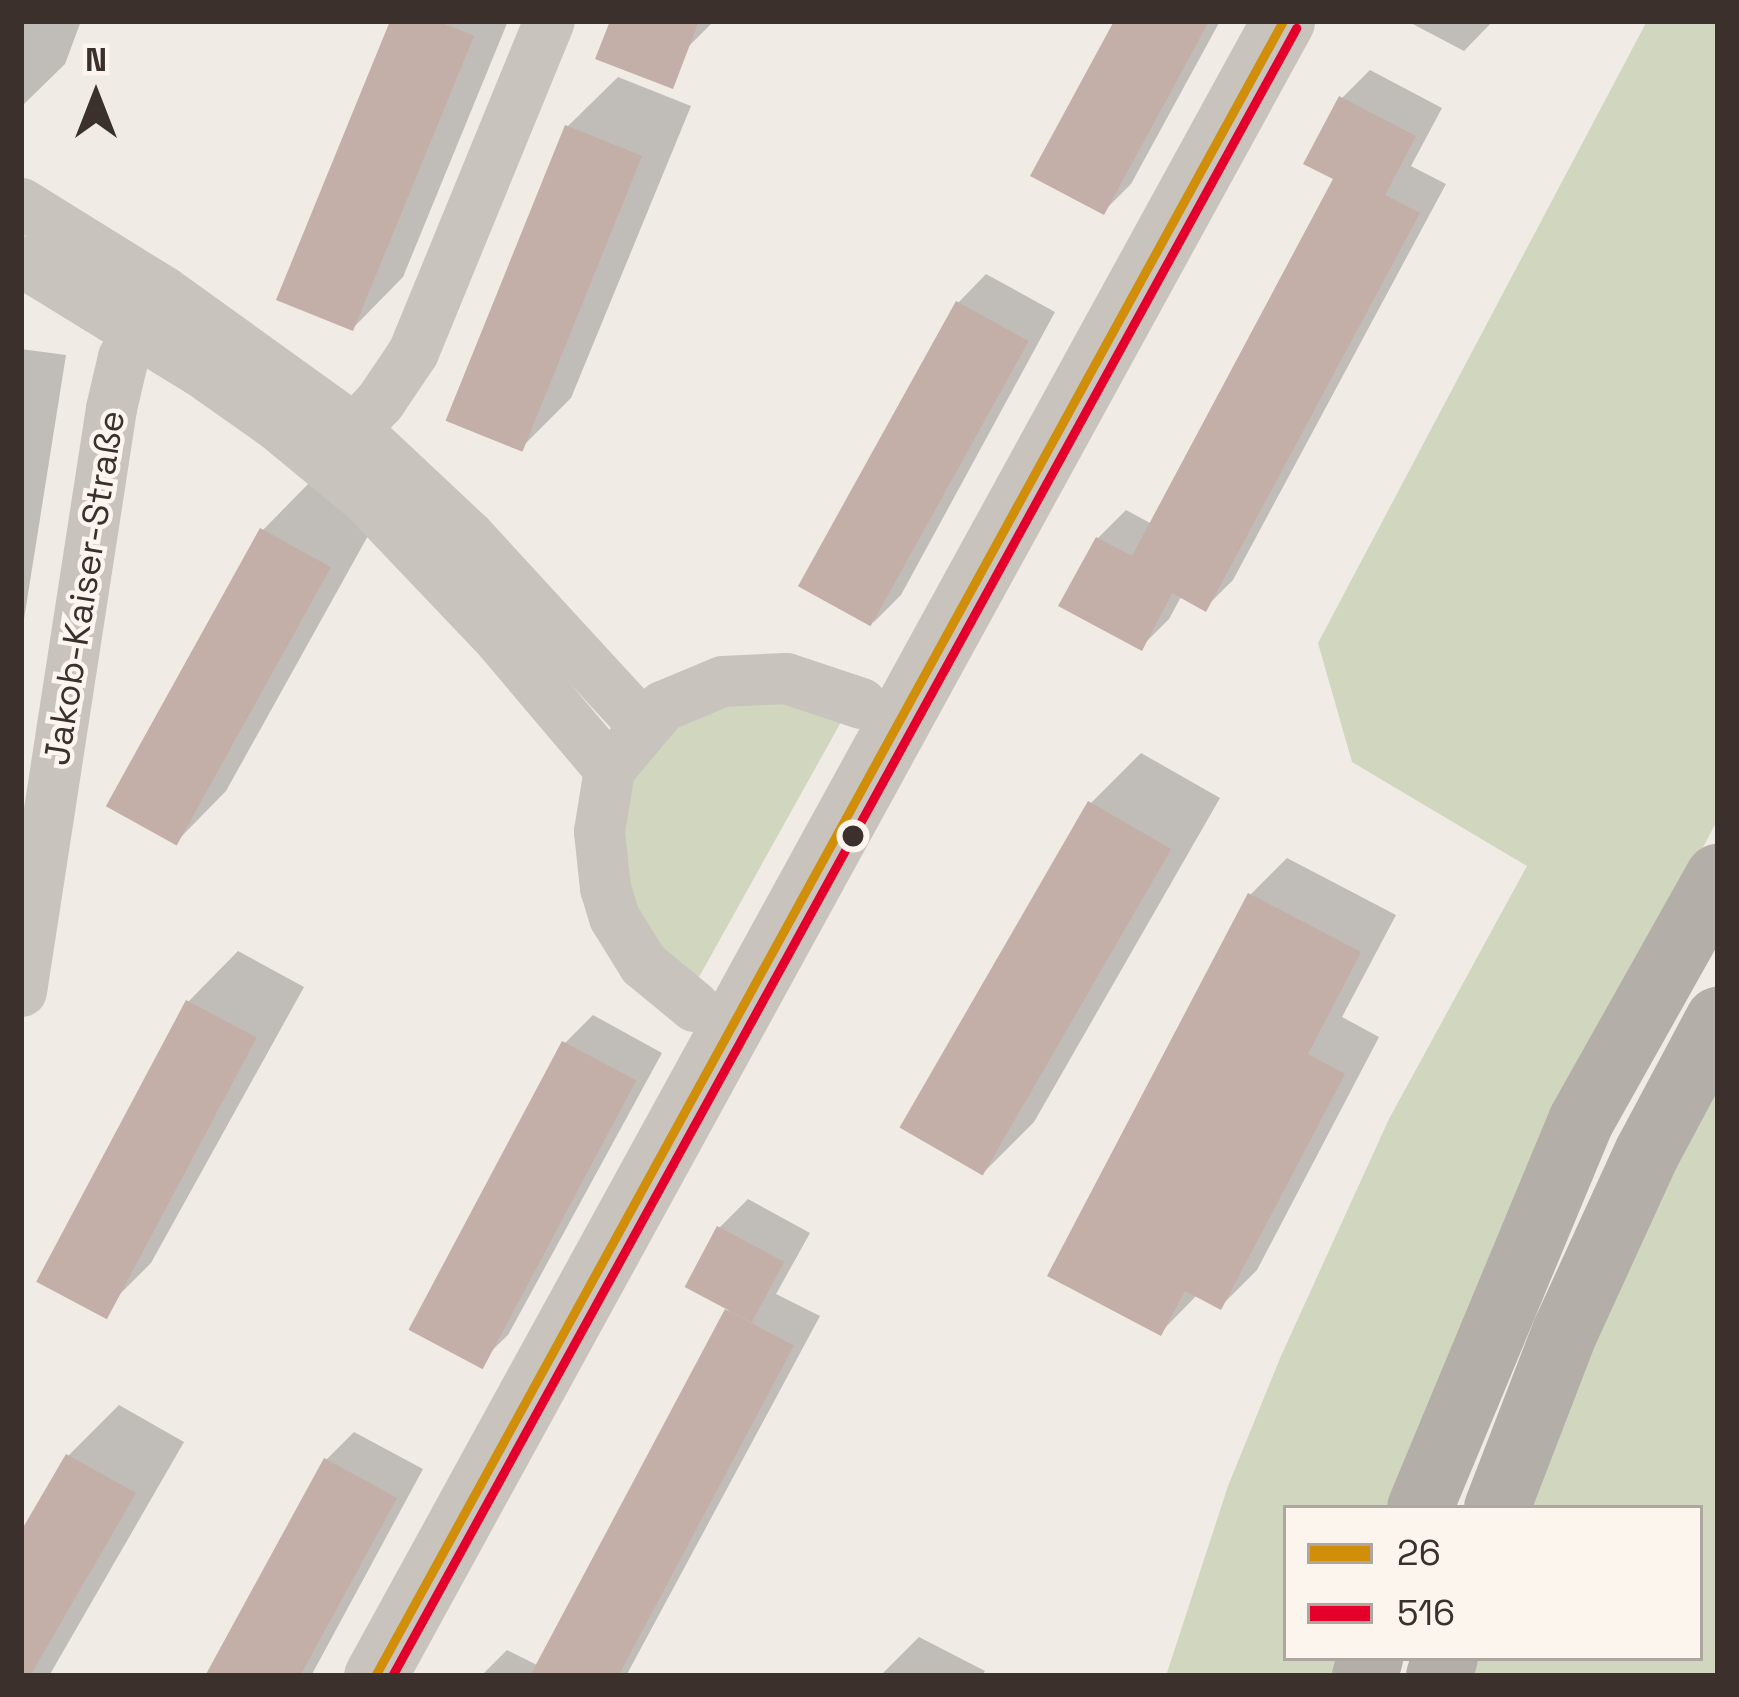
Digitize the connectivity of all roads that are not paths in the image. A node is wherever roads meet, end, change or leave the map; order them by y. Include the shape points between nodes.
1 (549, 21) edge
2 (1283, 21) edge
3 (21, 203) edge
4 (21, 260) edge
5 (150, 310) junction
6 (338, 446) junction
7 (861, 703) dead end
8 (642, 724) junction
9 (609, 769) junction
10 (1718, 877) edge
11 (21, 992) edge
12 (694, 1006) dead end
13 (1718, 1020) edge
14 (1421, 1505) edge
15 (1498, 1505) edge
16 (376, 1676) edge

1 - 6 street via 422,333 392,386
2 - 16 street
3 - 5 street
4 - 5 street
5 - 6 street
5 - 11 street, Jakob-Kaiser-Straße via 111,408
6 - 8 street via 469,536
6 - 9 street
7 - 8 street via 815,683 754,676 690,691
8 - 9 street
9 - 12 street via 599,831 614,917 643,964
10 - 14 highway via 1581,1121
13 - 15 highway via 1565,1332

